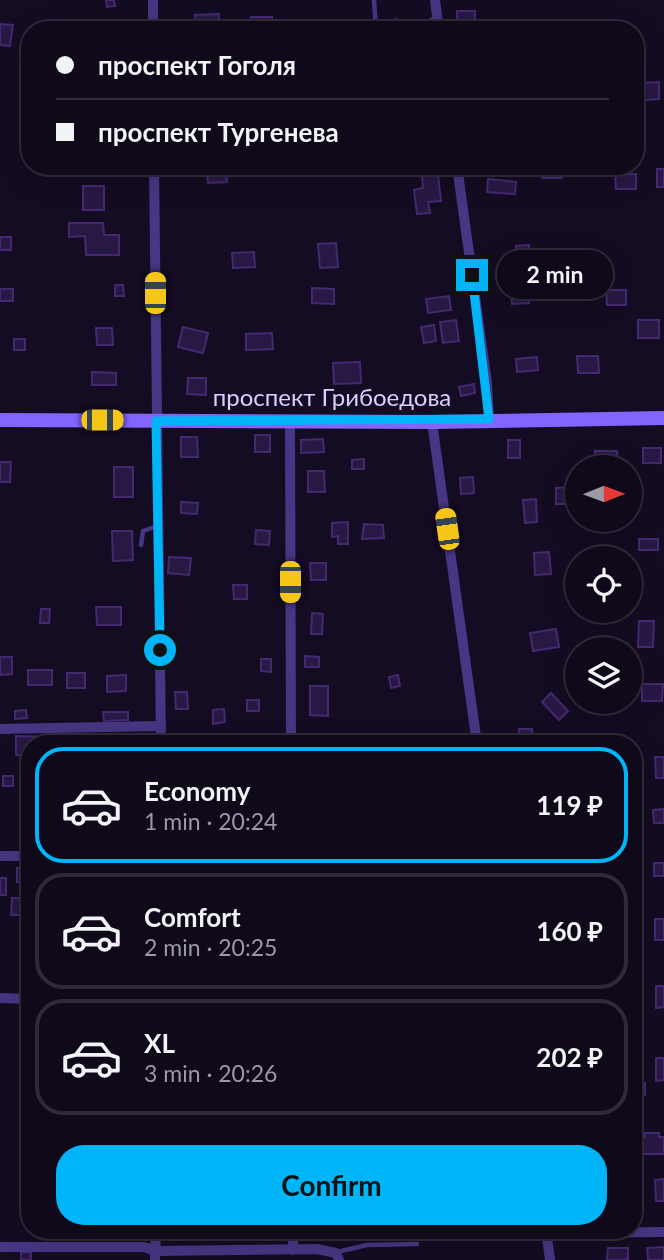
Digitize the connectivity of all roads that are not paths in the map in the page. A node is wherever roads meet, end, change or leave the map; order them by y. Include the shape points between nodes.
1 (153, 0) edge
2 (373, 0) edge
3 (435, 0) edge
4 (437, 17) junction
5 (153, 21) edge
6 (375, 21) edge
7 (431, 21) edge
8 (438, 21) edge
9 (154, 175) edge
10 (458, 175) edge
11 (664, 418) edge
12 (489, 419) junction
13 (0, 420) edge
14 (156, 421) junction
15 (290, 421) junction
16 (432, 422) junction
17 (158, 525) junction
18 (141, 545) dead end
19 (161, 726) junction
20 (0, 729) edge
21 (161, 735) edge
22 (291, 735) edge
23 (476, 735) edge
24 (0, 856) edge
25 (21, 856) edge
26 (0, 998) edge
27 (21, 999) edge
28 (642, 1231) edge
29 (664, 1232) edge
30 (293, 1239) edge
31 (547, 1239) edge
32 (417, 1244) dead end
33 (0, 1247) edge
34 (293, 1250) junction
35 (155, 1255) edge
36 (337, 1256) edge
37 (550, 1260) edge

1 - 5 street
2 - 6 lane
3 - 4 street
4 - 7 lane
4 - 8 street
9 - 14 street
10 - 12 street
11 - 12 street, проспект Грибоедова
12 - 16 street, проспект Грибоедова
13 - 14 street, проспект Грибоедова
14 - 15 street, проспект Грибоедова
14 - 17 street
15 - 16 street, проспект Грибоедова
15 - 22 street
16 - 23 street
17 - 18 lane via 143,531
17 - 19 street
19 - 20 street
19 - 21 street
24 - 25 street
26 - 27 street
28 - 29 street
30 - 34 street
31 - 37 street
32 - 36 lane via 367,1245
33 - 35 street via 144,1247
34 - 35 street
34 - 36 street

